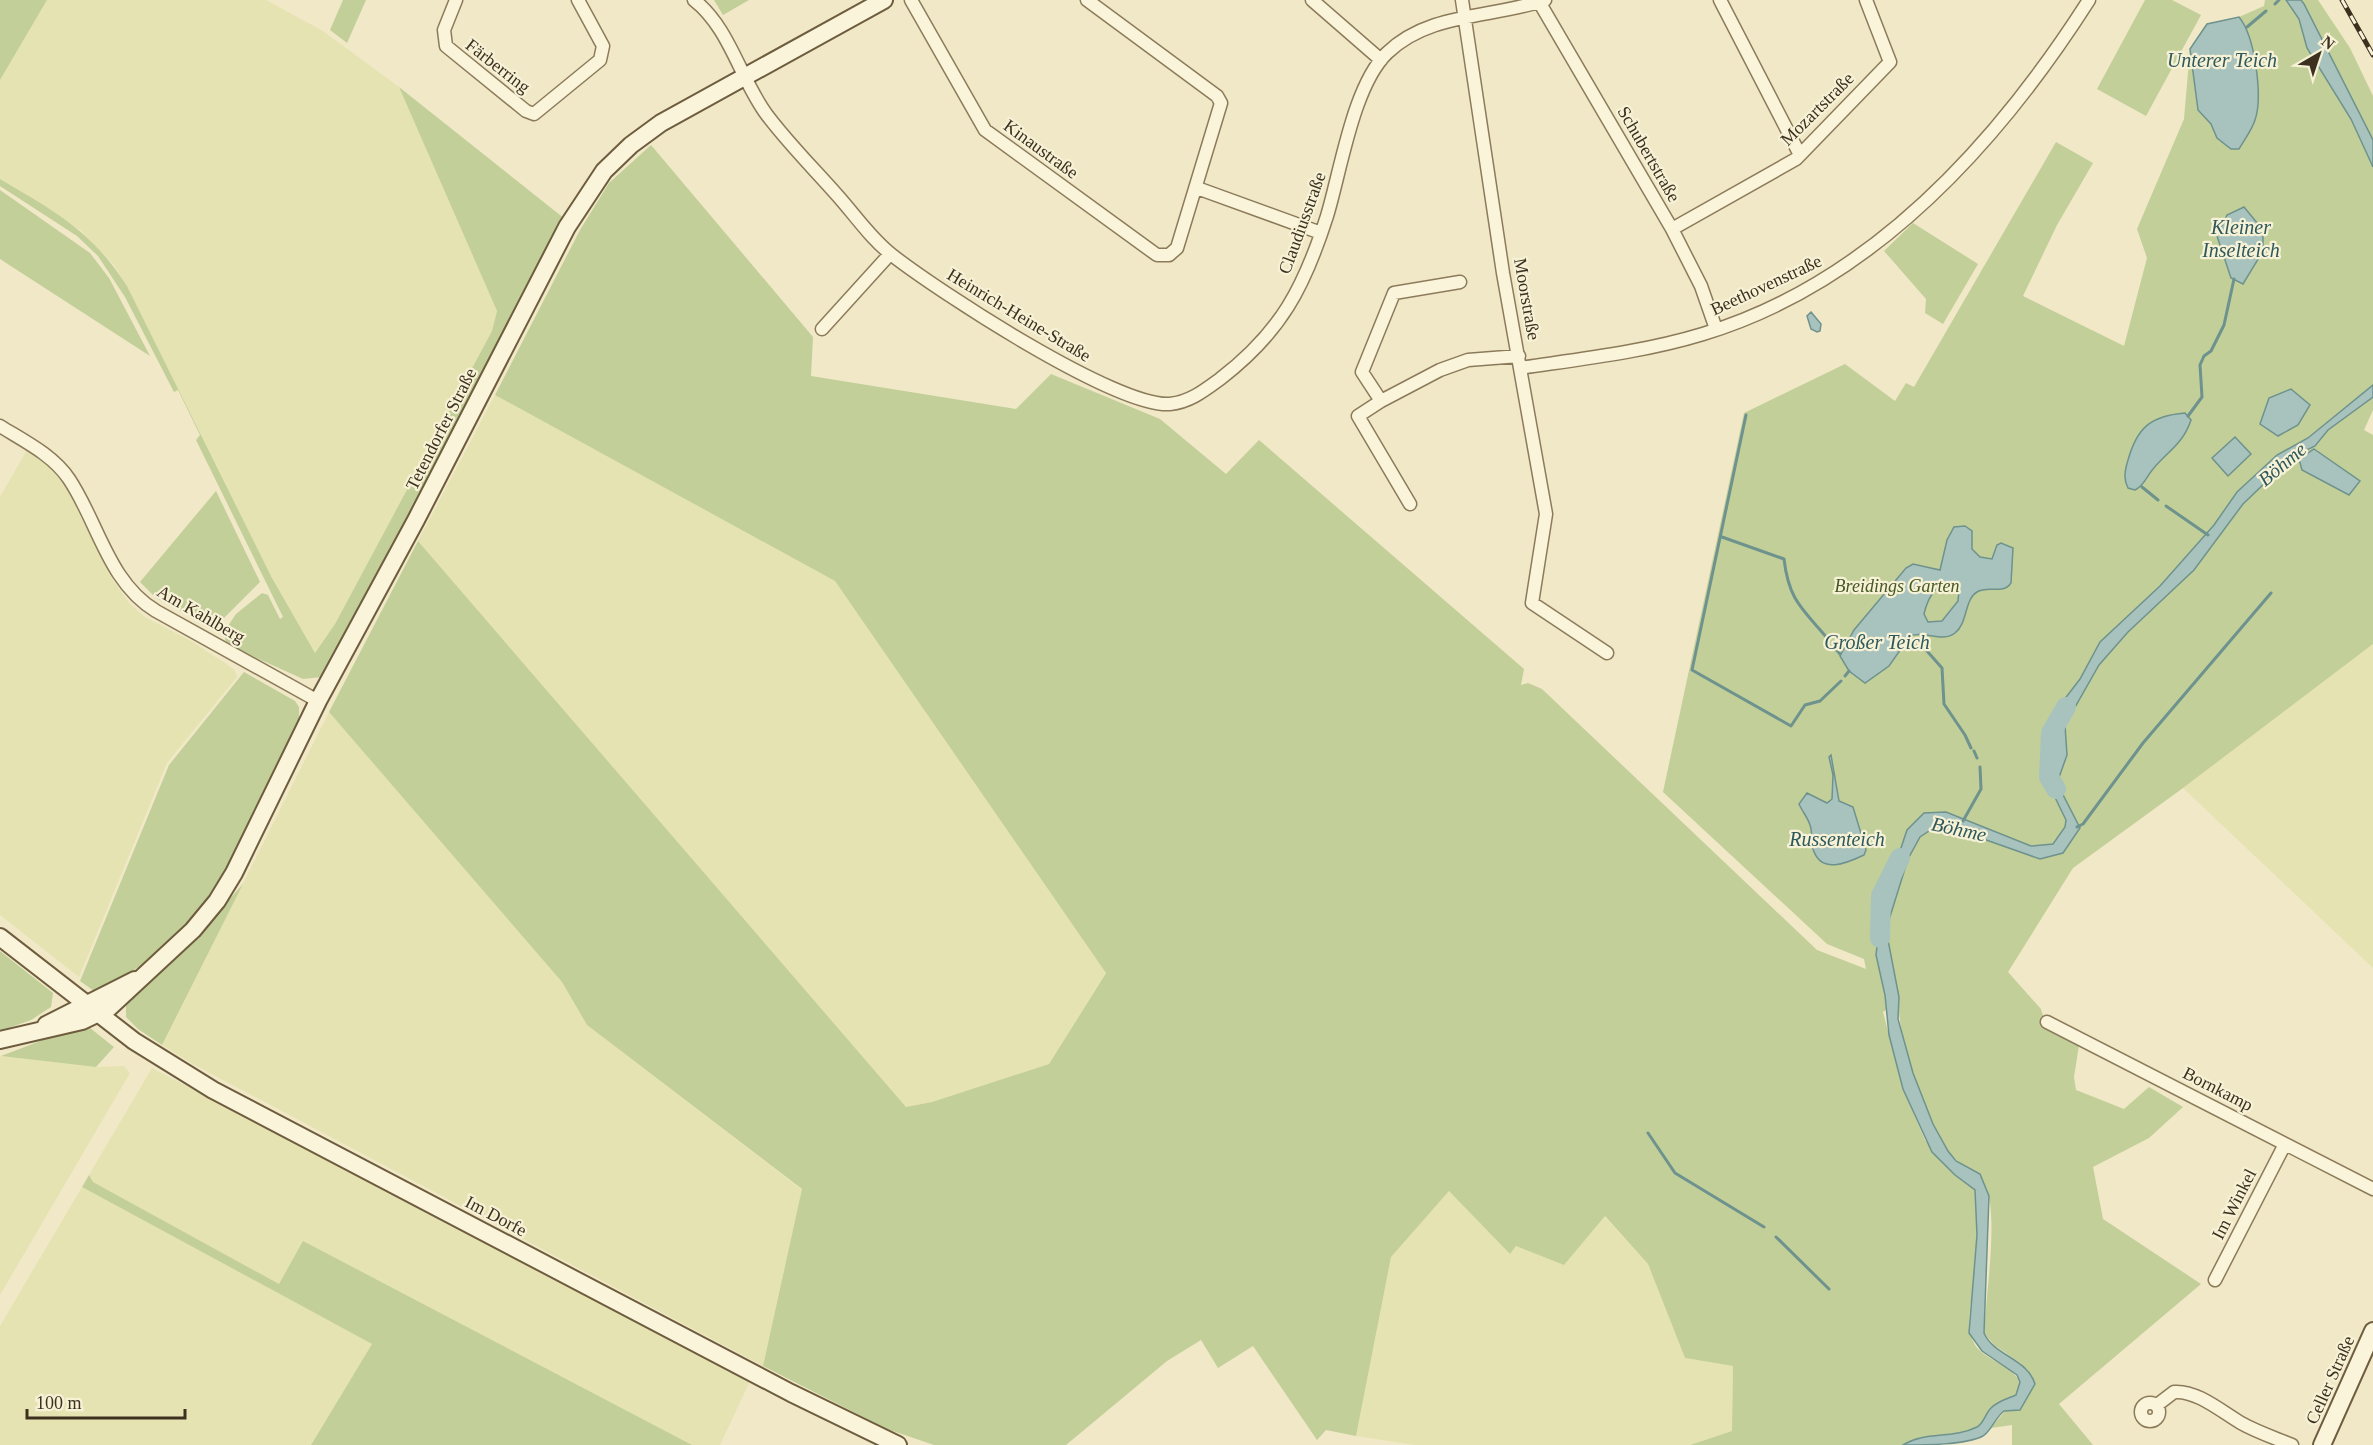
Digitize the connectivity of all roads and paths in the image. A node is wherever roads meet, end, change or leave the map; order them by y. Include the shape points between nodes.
1 (456, 0) edge
2 (578, 0) edge
3 (694, 0) edge
4 (884, 0) edge
5 (911, 0) edge
6 (1087, 0) edge
7 (1312, 0) edge
8 (1462, 0) edge
9 (1720, 0) edge
10 (1866, 0) edge
11 (2089, 0) edge
12 (1541, 1) edge
13 (1466, 17) junction
14 (1381, 60) junction
15 (746, 76) junction
16 (1799, 153) junction
17 (1197, 188) junction
18 (1671, 229) junction
19 (1321, 233) junction
20 (890, 254) junction
21 (1460, 282) dead end
22 (822, 329) dead end
23 (1716, 329) junction
24 (1519, 362) junction
25 (1134, 397) joint
26 (1381, 401) junction
27 (0, 426) edge
28 (1410, 504) dead end
29 (1607, 652) dead end
30 (318, 701) junction
31 (0, 937) edge
32 (137, 979) junction
33 (62, 986) junction
34 (124, 995) junction
35 (92, 1009) junction
36 (56, 1018) junction
37 (2047, 1022) dead end
38 (41, 1029) junction
39 (119, 1030) junction
40 (0, 1040) edge
41 (2285, 1144) junction
42 (2373, 1189) edge
43 (2216, 1280) dead end
44 (2373, 1331) edge
45 (2157, 1405) dead end
46 (898, 1445) edge
47 (2292, 1445) edge
48 (2322, 1445) edge

1 - 2 street, Färberring via 444,30 446,46 534,114 600,60 603,46
3 - 15 street, Heinrich-Heine-Straße via 712,16
4 - 15 street, Tetendorfer Straße
5 - 17 street, Kinaustraße via 985,130 1157,255 1169,255 1177,248
6 - 17 street via 1221,102
7 - 14 street
8 - 13 street, Moorstraße
9 - 16 street
10 - 16 street, Mozartstraße via 1890,62
11 - 23 street, Beethovenstraße via 2049,62 1955,171 1902,225 1843,268 1785,300
12 - 13 street, Claudiusstraße
12 - 18 street, Schubertstraße
13 - 14 street, Claudiusstraße via 1414,33
13 - 24 street, Moorstraße
14 - 19 street, Claudiusstraße via 1362,96
15 - 20 street, Heinrich-Heine-Straße via 766,114
15 - 30 street, Tetendorfer Straße via 646,134 616,158 592,186
16 - 18 street, Mozartstraße via 1796,159
17 - 19 street
18 - 23 street, Schubertstraße via 1701,286
19 - 25 street, Claudiusstraße via 1287,310 1246,359 1206,390 1181,402 1158,404
20 - 22 street
20 - 25 street, Heinrich-Heine-Straße via 978,314 1082,375
21 - 26 street via 1394,293 1362,372
23 - 24 street, Beethovenstraße via 1594,357
24 - 26 street, Beethovenstraße via 1468,360
24 - 29 street, Moorstraße via 1546,514 1532,603
26 - 28 street, Beethovenstraße via 1358,416
27 - 30 street, Am Kahlberg via 48,456 68,477 117,573 137,598
30 - 32 street, Tetendorfer Straße via 217,901 193,930
31 - 33 street, Im Dorfe
32 - 34 street, Tetendorfer Straße
32 - 35 street, Tetendorfer Straße via 117,987
33 - 35 street, Im Dorfe
33 - 36 street
34 - 35 street, Tetendorfer Straße
34 - 39 street
35 - 36 street
35 - 38 street via 60,1027
35 - 39 street, Im Dorfe
36 - 38 street
37 - 41 street, Bornkamp
38 - 40 street
39 - 46 street, Im Dorfe via 213,1090 771,1383
41 - 42 street, Bornkamp
41 - 43 street, Im Winkel
44 - 48 street, Celler Straße
45 - 47 street via 2174,1392 2188,1394

